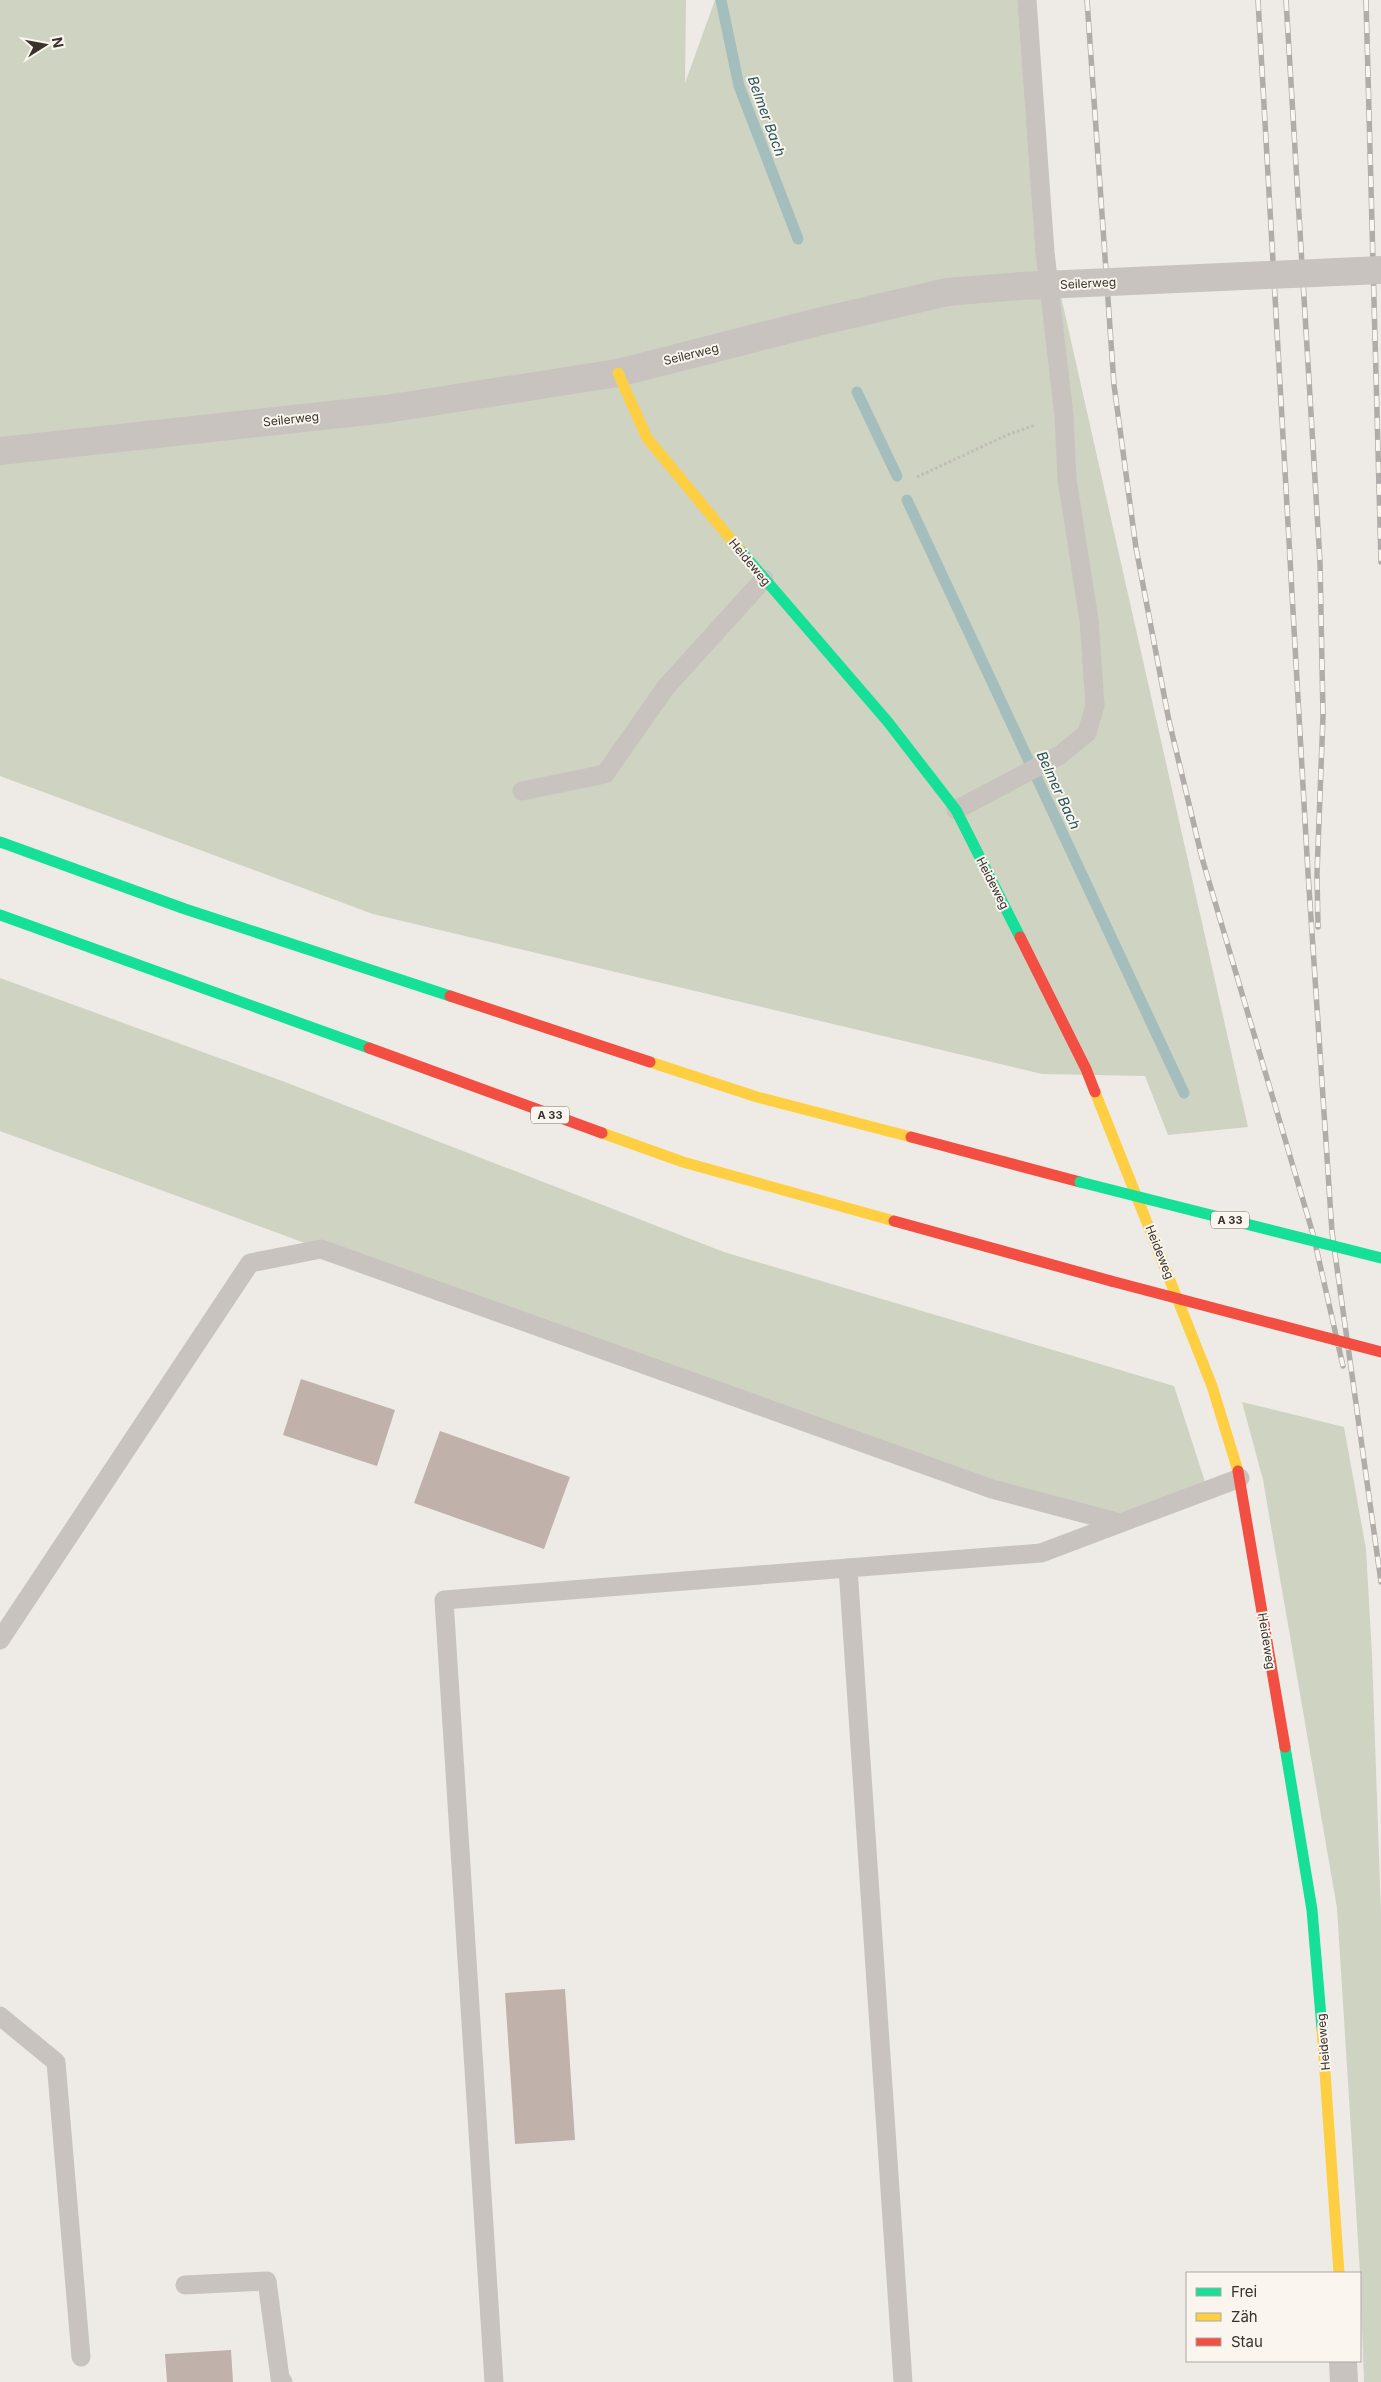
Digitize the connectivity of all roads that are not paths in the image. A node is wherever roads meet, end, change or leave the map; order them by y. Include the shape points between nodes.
1 (1026, 0) edge
2 (1381, 270) edge
3 (618, 373) junction
4 (0, 451) edge
5 (764, 579) junction
6 (522, 790) dead end
7 (956, 810) junction
8 (0, 842) edge
9 (0, 915) edge
10 (1381, 1258) edge
11 (1381, 1352) edge
12 (1240, 1478) junction
13 (1120, 1523) junction
14 (848, 1568) junction
15 (0, 1640) edge
16 (0, 2016) edge
17 (1339, 2272) edge
18 (185, 2285) dead end
19 (81, 2356) dead end
20 (1343, 2362) edge
21 (283, 2382) edge
22 (494, 2382) edge
23 (903, 2382) edge
24 (1344, 2382) edge

1 - 7 lane via 1045,252 1064,416 1067,479 1089,620 1095,705 1087,733 1060,755
2 - 3 street, Seilerweg, bridge via 947,292
3 - 4 street, Seilerweg via 386,408
3 - 5 main road, Heideweg via 647,438
5 - 6 lane via 666,687 605,774
5 - 7 main road, Heideweg via 888,722
7 - 12 main road, Heideweg via 1086,1069 1212,1386
8 - 10 main road, A 33, bridge via 185,909 757,1096
9 - 11 main road, A 33, bridge via 682,1162 1111,1282
12 - 13 lane
12 - 17 main road, Heideweg via 1312,1910
13 - 14 lane via 1041,1553
13 - 15 lane via 992,1489 321,1249 250,1263
14 - 22 lane via 444,1600
14 - 23 lane
16 - 19 lane via 56,2062
18 - 21 lane via 267,2281
20 - 24 street

